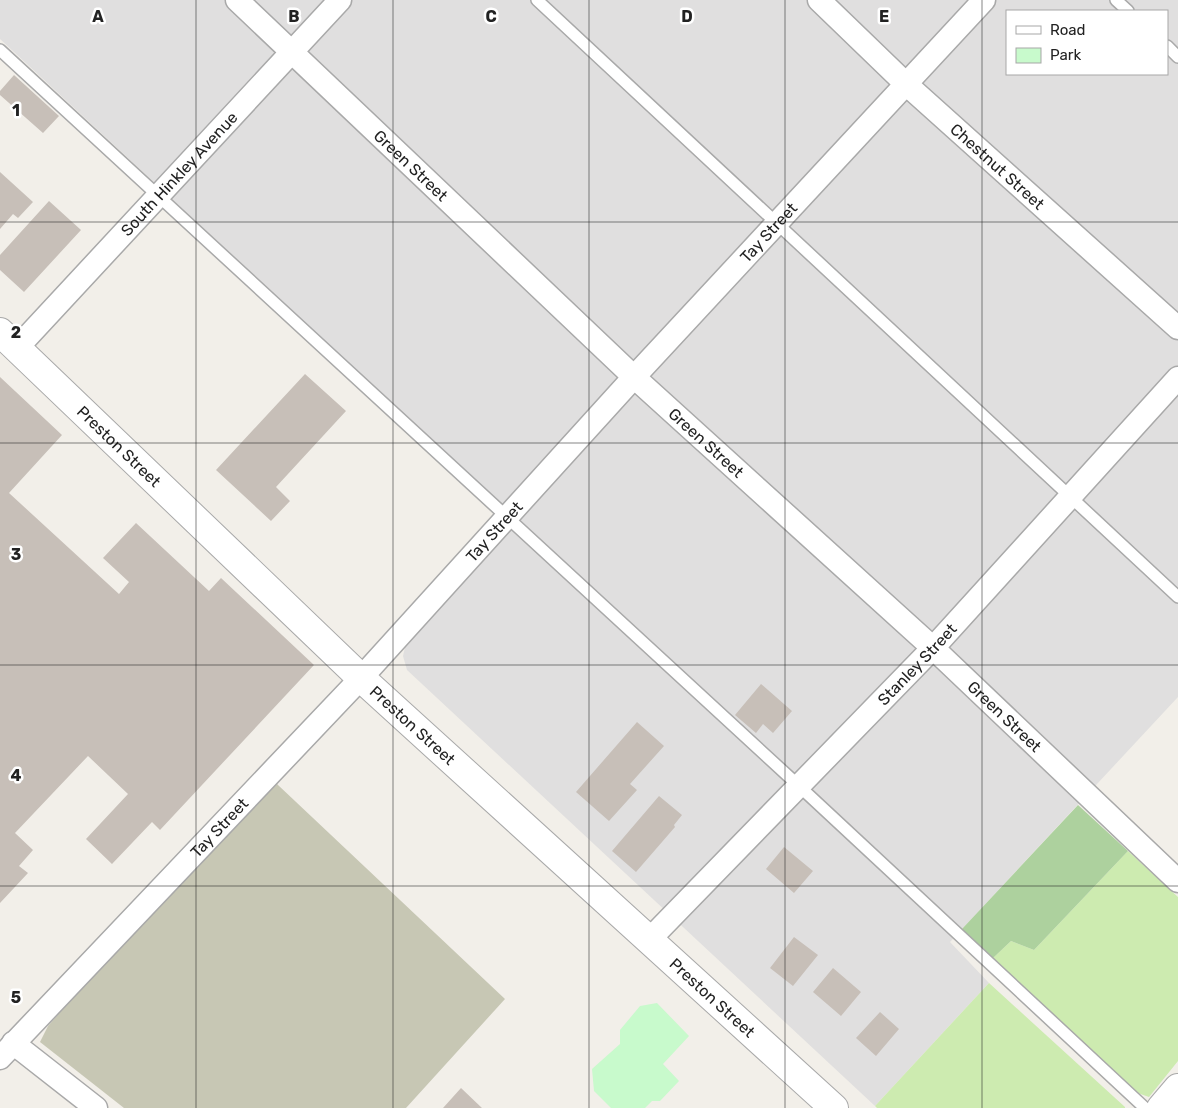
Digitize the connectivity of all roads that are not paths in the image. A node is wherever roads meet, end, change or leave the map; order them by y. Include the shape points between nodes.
1 (237, 0) edge
2 (340, 0) edge
3 (537, 0) edge
4 (819, 0) edge
5 (984, 0) edge
6 (1116, 0) edge
7 (1127, 10) edge
8 (1168, 47) edge
9 (0, 50) edge
10 (292, 51) junction
11 (1178, 57) edge
12 (906, 84) junction
13 (158, 196) junction
14 (776, 224) junction
15 (1178, 328) edge
16 (8, 340) edge
17 (634, 377) junction
18 (1178, 378) edge
19 (1070, 498) junction
20 (507, 517) junction
21 (1178, 597) edge
22 (934, 648) junction
23 (361, 678) junction
24 (799, 786) junction
25 (1178, 881) edge
26 (648, 941) junction
27 (7, 1050) edge
28 (1178, 1088) edge
29 (96, 1108) edge
30 (834, 1108) edge
31 (1145, 1108) edge
32 (1161, 1108) edge

1 - 10 street, Green Street
2 - 10 street, South Hinkley Avenue
3 - 14 lane
4 - 12 street, Chestnut Street
5 - 12 street, Tay Street
6 - 7 lane
8 - 11 lane
9 - 13 lane
10 - 13 street, South Hinkley Avenue
10 - 17 street, Green Street
12 - 14 street, Tay Street
12 - 15 street, Chestnut Street
13 - 16 street, South Hinkley Avenue
13 - 20 lane
14 - 17 street, Tay Street
14 - 19 lane
16 - 23 street, Preston Street
17 - 20 street, Tay Street
17 - 22 street, Green Street
18 - 19 street, Stanley Street
19 - 21 lane
19 - 22 street, Stanley Street
20 - 23 street, Tay Street
20 - 24 lane
22 - 24 street, Stanley Street
22 - 25 street, Green Street
23 - 26 street, Preston Street
23 - 27 street, Tay Street
24 - 26 street, Stanley Street
24 - 31 lane
26 - 30 street, Preston Street
27 - 29 street
28 - 32 street

